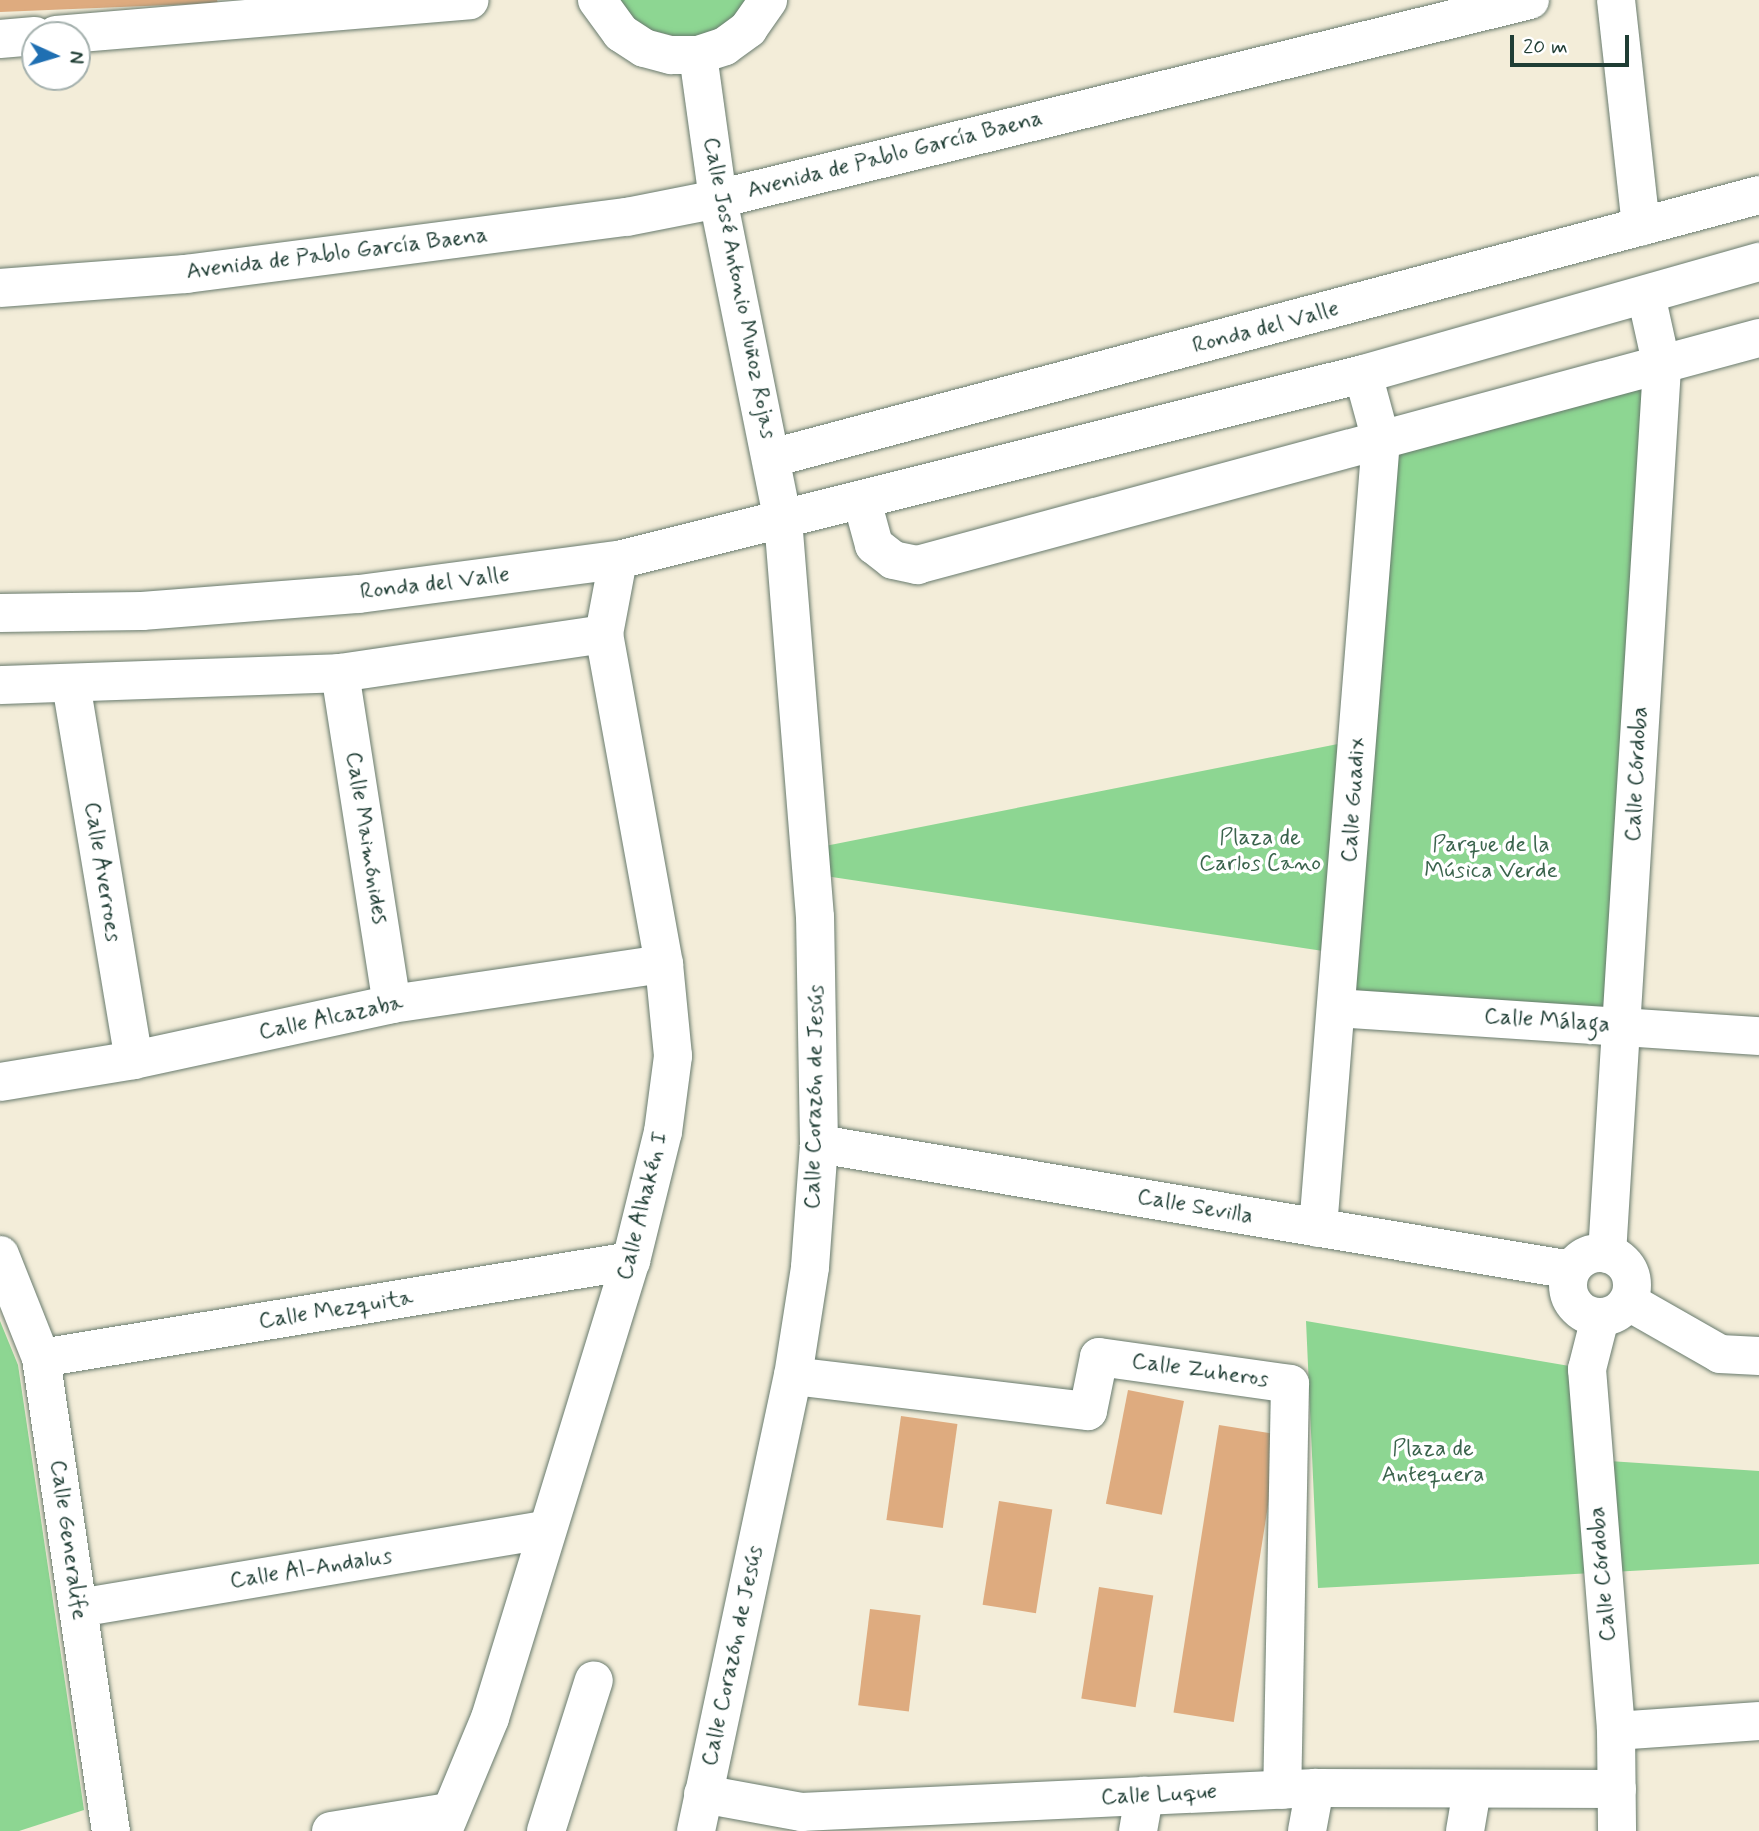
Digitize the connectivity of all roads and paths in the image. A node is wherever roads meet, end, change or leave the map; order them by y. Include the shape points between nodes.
1 (470, 0) edge
2 (597, 0) edge
3 (768, 0) edge
4 (1530, 0) edge
5 (1616, 0) edge
6 (307, 8) edge
7 (91, 31) edge
8 (21, 37) edge
9 (0, 39) edge
10 (698, 55) junction
11 (1759, 195) edge
12 (718, 199) junction
13 (1641, 227) junction
14 (1759, 262) edge
15 (0, 288) edge
16 (1646, 295) junction
17 (1759, 338) edge
18 (1662, 367) junction
19 (1363, 374) junction
20 (1381, 440) junction
21 (772, 458) junction
22 (862, 501) junction
23 (783, 521) junction
24 (618, 560) junction
25 (0, 613) edge
26 (604, 634) junction
27 (340, 673) junction
28 (71, 684) junction
29 (0, 685) edge
30 (664, 964) junction
31 (391, 1004) junction
32 (1336, 1008) junction
33 (1622, 1026) junction
34 (1759, 1036) edge
35 (134, 1060) junction
36 (0, 1082) edge
37 (819, 1144) junction
38 (1318, 1228) junction
39 (1606, 1254) junction
40 (0, 1255) edge
41 (631, 1261) junction
42 (1572, 1270) junction
43 (1614, 1310) junction
44 (1759, 1356) edge
45 (41, 1358) junction
46 (793, 1376) junction
47 (545, 1530) junction
48 (78, 1608) junction
49 (594, 1681) dead end
50 (1759, 1721) edge
51 (1616, 1731) junction
52 (1298, 1789) junction
53 (1617, 1789) junction
54 (1472, 1790) junction
55 (703, 1794) junction
56 (1141, 1814) edge
57 (968, 1818) edge
58 (445, 1822) edge
59 (799, 1822) edge
60 (111, 1831) edge
61 (331, 1831) edge
62 (546, 1831) edge
63 (696, 1831) edge
64 (1307, 1831) edge
65 (1465, 1831) edge
66 (1617, 1831) edge

1 - 6 street
2 - 10 street via 621,33 644,48
3 - 10 street via 748,29 725,46
4 - 12 street, Avenida de Pablo García Baena
5 - 13 street
6 - 7 street
8 - 9 street
10 - 12 street, Calle José Antonio Muñoz Rojas
11 - 13 street, Ronda del Valle
12 - 15 street, Avenida de Pablo García Baena via 626,217 186,274
12 - 21 street, Calle José Antonio Muñoz Rojas
13 - 21 street, Ronda del Valle
14 - 16 street, Ronda del Valle
16 - 18 street, Calle Córdoba
16 - 19 street, Ronda del Valle
17 - 18 street
18 - 20 street
18 - 33 street, Calle Córdoba
19 - 20 street, Calle Guadix
19 - 22 street, Ronda del Valle
20 - 22 street via 917,565 892,560 874,545
20 - 32 street, Calle Guadix
21 - 23 street, Calle José Antonio Muñoz Rojas
22 - 23 street, Ronda del Valle
23 - 24 street, Ronda del Valle
23 - 37 street, Calle Corazón de Jesús via 815,917
24 - 25 street, Ronda del Valle via 345,595 142,611
24 - 26 street, Calle Alhakén I
26 - 27 street
26 - 30 street, Calle Alhakén I
27 - 28 street
27 - 31 street, Calle Maimónides
28 - 29 street
28 - 35 street, Calle Averroes
30 - 31 street, Calle Alcazaba
30 - 41 street, Calle Alhakén I via 673,1056 663,1132
31 - 35 street, Calle Alcazaba
32 - 33 street, Calle Málaga
32 - 38 street, Calle Guadix
33 - 34 street, Calle Málaga
33 - 39 street, Calle Córdoba
35 - 36 street, Calle Alcazaba
37 - 38 street, Calle Sevilla
37 - 46 street, Calle Corazón de Jesús via 810,1266
38 - 42 street, Calle Sevilla
39 - 42 street via 1586,1256
39 - 43 street via 1625,1263 1630,1272
40 - 45 street, Calle Generalife
41 - 45 street, Calle Mezquita
41 - 47 street, Calle Alhakén I
42 - 43 street via 1568,1281 1579,1311
43 - 44 street via 1720,1353
43 - 51 street, Calle Córdoba via 1587,1369
45 - 48 street, Calle Generalife
46 - 52 street, Calle Zuheros via 1088,1411 1099,1357 1290,1384
46 - 55 street, Calle Corazón de Jesús
47 - 48 street, Calle Al-Andalus
47 - 58 street, Calle Alhakén I via 490,1718
48 - 60 street, Calle Generalife
49 - 62 street
50 - 51 street
51 - 53 street, Calle Córdoba
52 - 54 street, Calle Luque
52 - 56 street, Calle Luque
52 - 64 street
53 - 54 street, Calle Luque
53 - 66 street, Calle Córdoba
54 - 65 street
55 - 59 street, Calle Luque
55 - 63 street, Calle Corazón de Jesús
56 - 57 street, Calle Luque
57 - 59 street, Calle Luque
58 - 61 street

